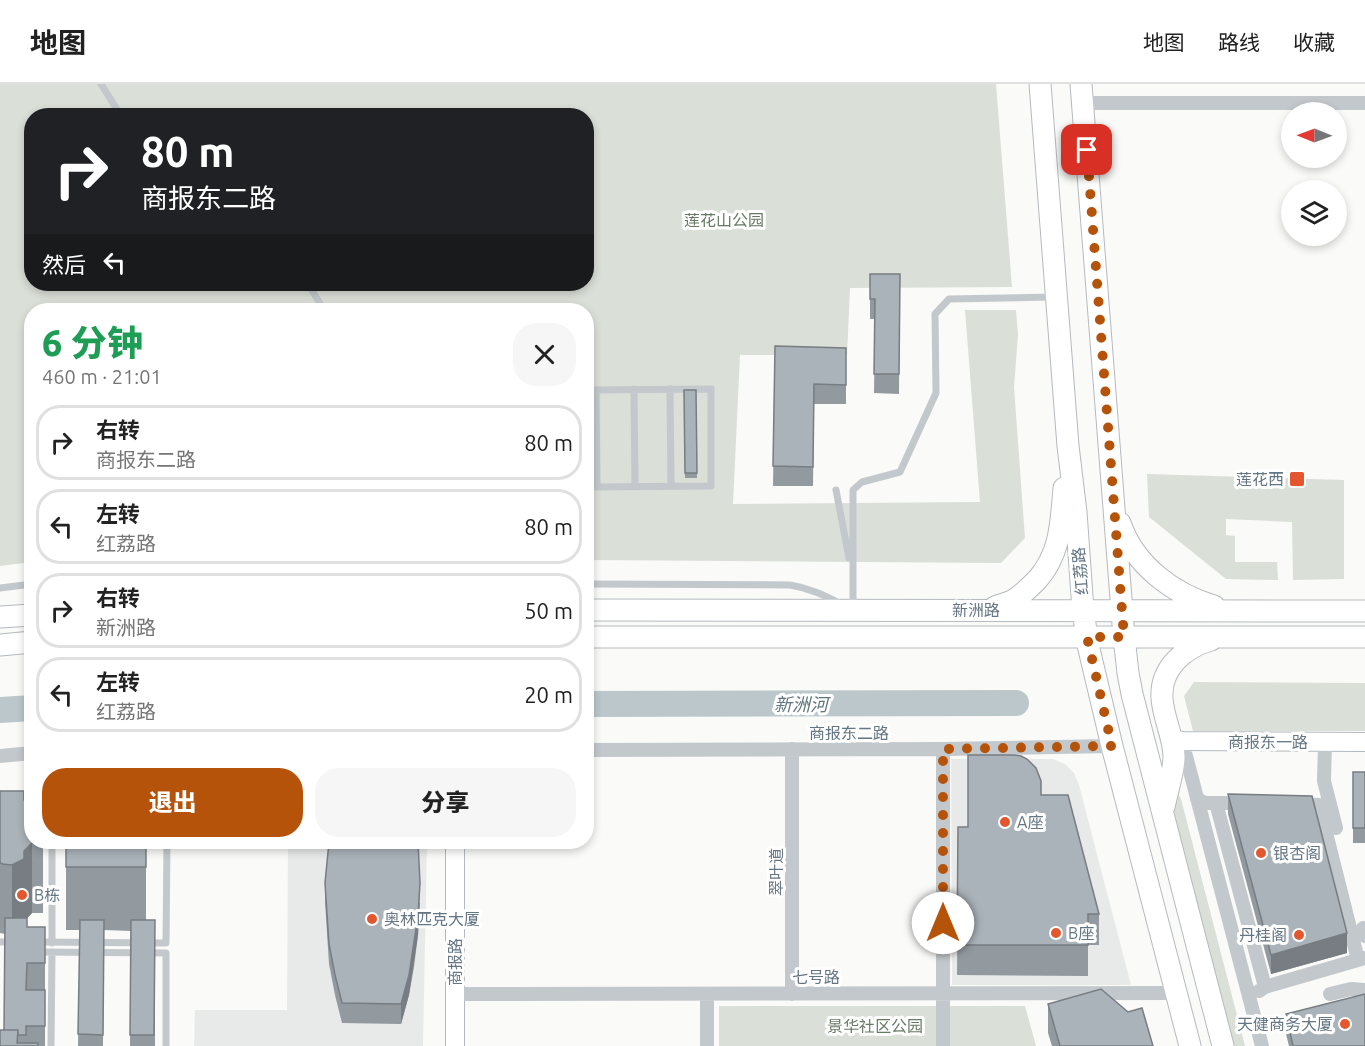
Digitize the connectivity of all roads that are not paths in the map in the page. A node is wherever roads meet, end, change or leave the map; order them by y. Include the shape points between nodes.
1 (101, 84) edge
2 (1040, 84) edge
3 (1082, 93) edge
4 (1365, 103) edge
5 (116, 108) edge
6 (1056, 297) junction
7 (670, 389) junction
8 (596, 390) joint
9 (634, 390) junction
10 (1068, 446) junction
11 (671, 486) junction
12 (594, 487) edge
13 (597, 487) junction
14 (635, 487) junction
15 (836, 490) dead end
16 (1114, 506) junction
17 (852, 575) junction
18 (594, 584) edge
19 (24, 585) edge
20 (0, 588) edge
21 (594, 610) edge
22 (853, 610) junction
23 (987, 610) junction
24 (1083, 610) junction
25 (1122, 610) junction
26 (1236, 610) junction
27 (1362, 610) edge
28 (24, 616) edge
29 (0, 617) edge
30 (594, 637) edge
31 (1087, 637) junction
32 (1124, 637) junction
33 (1226, 637) junction
34 (1365, 637) edge
35 (24, 643) edge
36 (0, 645) edge
37 (1365, 741) edge
38 (1322, 742) junction
39 (1112, 746) junction
40 (792, 749) junction
41 (943, 749) junction
42 (594, 750) edge
43 (1178, 751) junction
44 (24, 754) edge
45 (0, 756) edge
46 (1197, 799) junction
47 (1216, 803) junction
48 (1262, 804) edge
49 (1285, 804) edge
50 (1319, 805) junction
51 (1163, 813) junction
52 (1336, 828) dead end
53 (52, 849) edge
54 (167, 849) edge
55 (455, 849) edge
56 (0, 942) edge
57 (24, 942) edge
58 (33, 942) edge
59 (52, 943) junction
60 (31, 952) edge
61 (52, 952) junction
62 (1361, 959) edge
63 (1265, 987) junction
64 (1365, 990) edge
65 (1177, 993) junction
66 (455, 994) junction
67 (706, 994) junction
68 (792, 994) junction
69 (943, 994) junction
70 (1330, 994) dead end
71 (1251, 1002) junction
72 (51, 1046) edge
73 (166, 1046) edge
74 (455, 1046) edge
75 (707, 1046) edge
76 (943, 1046) edge
77 (1191, 1046) edge
78 (1223, 1046) edge
79 (1262, 1046) edge

1 - 5 lane
2 - 6 main road, 红荔路
3 - 4 street
3 - 16 main road
6 - 10 main road, 红荔路
6 - 17 lane via 949,298 935,314 936,393 900,472 862,482 853,490
7 - 9 lane
7 - 11 lane
7 - 11 lane via 711,389 711,486
8 - 9 lane
8 - 13 lane
9 - 14 lane
10 - 23 main road via 1060,533 1054,554 1030,587
10 - 24 main road, 红荔路
11 - 14 lane
12 - 13 lane
13 - 14 lane
15 - 17 lane
16 - 25 main road
16 - 26 main road via 1132,548 1156,575 1192,598
17 - 22 lane
18 - 22 lane via 790,585 822,593
19 - 20 lane
21 - 22 main road, 新洲路
22 - 23 main road, 新洲路
23 - 24 main road, 新洲路
24 - 25 main road, 新洲路
24 - 31 main road, 红荔路
25 - 26 main road, 新洲路
25 - 32 main road
26 - 27 main road, 新洲路
28 - 29 main road
30 - 31 main road, 新洲路
31 - 32 main road, 新洲路
31 - 39 main road, 红荔路
32 - 33 main road, 新洲路
32 - 51 main road via 1132,694
33 - 34 main road, 新洲路
33 - 43 main road via 1193,646 1169,668 1162,699
35 - 36 main road
37 - 38 street, 商报东一路
38 - 43 street, 商报东一路 via 1183,741
38 - 50 street
38 - 52 street via 1324,781
39 - 41 street, 商报东二路
39 - 65 main road, 红荔路
40 - 41 street, 商报东二路
40 - 42 street, 商报东二路
40 - 68 street, 翠叶道
41 - 69 street
43 - 46 street
43 - 51 main road
44 - 45 street
46 - 47 street
46 - 71 street
47 - 48 street
47 - 63 street
49 - 50 street
50 - 62 street
51 - 78 main road
53 - 59 lane
54 - 59 lane via 166,943
55 - 66 street, 商报路
56 - 57 lane
58 - 59 lane
60 - 61 lane
61 - 72 lane
61 - 73 lane via 166,953
62 - 63 street via 1313,969
63 - 71 street via 1255,993
64 - 70 street
65 - 69 street, 七号路
65 - 77 main road, 红荔路
66 - 67 street, 七号路
66 - 74 street, 商报路
67 - 68 street, 七号路
67 - 75 street
68 - 69 street, 七号路
69 - 76 street
71 - 79 street

